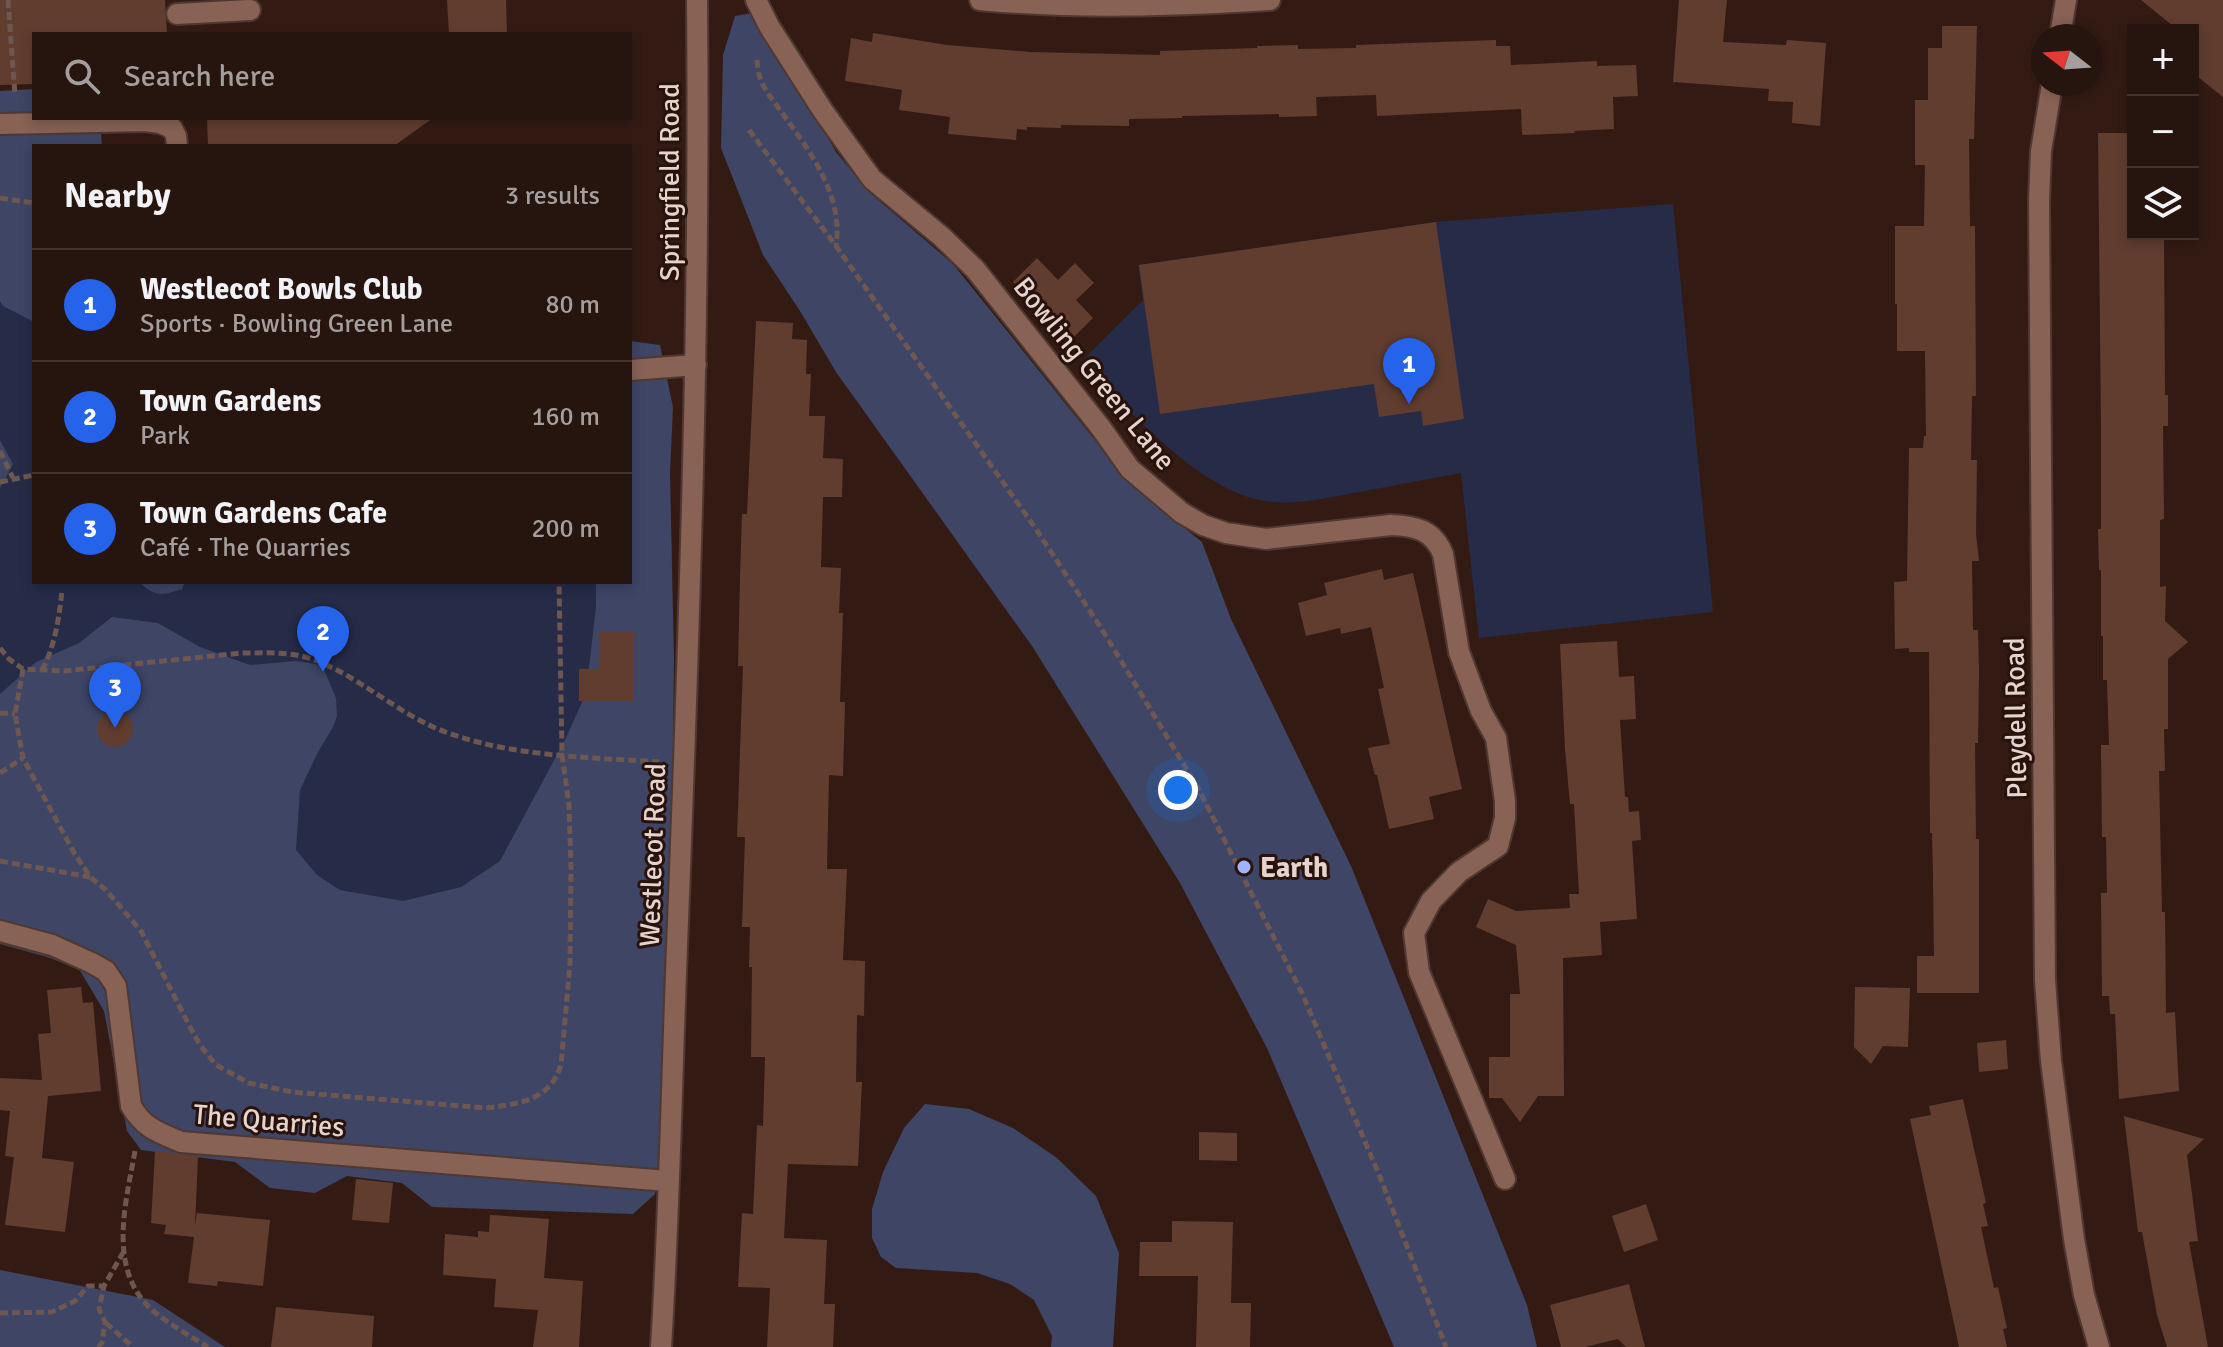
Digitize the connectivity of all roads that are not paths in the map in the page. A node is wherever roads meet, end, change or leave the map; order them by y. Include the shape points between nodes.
1 (697, 0) edge
2 (756, 0) edge
3 (980, 0) edge
4 (1270, 0) edge
5 (2066, 0) edge
6 (1210, 2) edge
7 (250, 10) dead end
8 (177, 16) edge
9 (2062, 24) edge
10 (2050, 96) edge
11 (166, 122) edge
12 (9, 124) edge
13 (177, 144) edge
14 (696, 365) junction
15 (632, 370) edge
16 (0, 931) edge
17 (1505, 1179) dead end
18 (668, 1181) junction
19 (661, 1347) edge
20 (2099, 1347) edge

1 - 14 street, Springfield Road
2 - 17 street, Bowling Green Lane via 823,111 872,179 975,269 1130,469 1182,513 1247,538 1391,525 1423,529 1433,537 1443,554 1459,652 1496,738 1505,818 1498,846 1459,872 1431,901 1414,933 1419,972
3 - 6 street via 1123,7
4 - 6 street
5 - 9 street
7 - 8 street
10 - 20 street, Pleydell Road via 2039,200 2045,980 2074,1239
11 - 12 street
11 - 13 street
14 - 15 street
14 - 18 street, Westlecot Road
16 - 18 street, The Quarries via 52,945 106,971 116,986 131,1106 140,1121 181,1142
18 - 19 street, Westlecot Road

